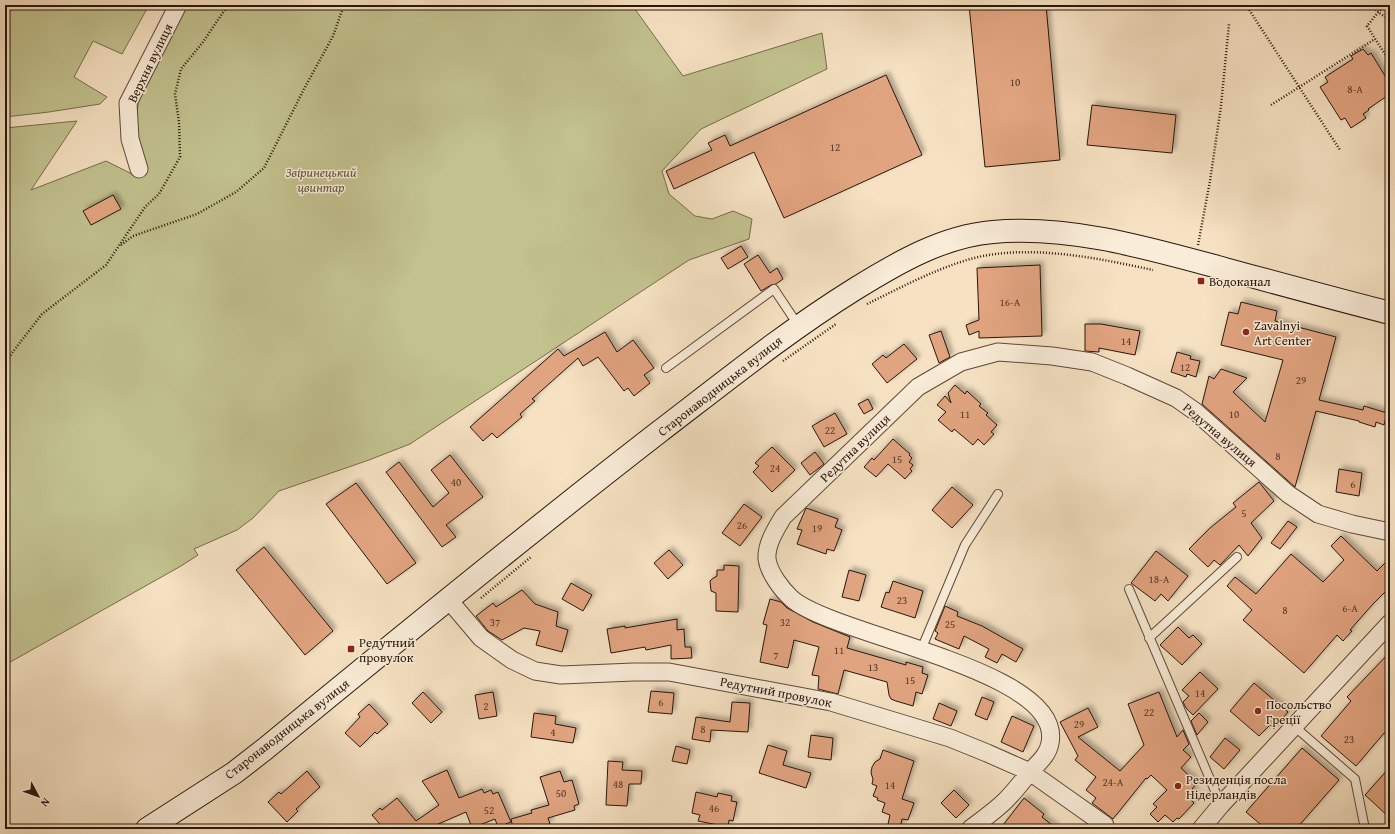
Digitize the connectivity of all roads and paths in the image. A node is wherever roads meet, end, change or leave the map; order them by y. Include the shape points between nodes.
1 (178, 5) edge
2 (228, 5) edge
3 (344, 5) edge
4 (1246, 5) edge
5 (1371, 5) edge
6 (1383, 5) edge
7 (1390, 8) edge
8 (1378, 12) junction
9 (1390, 18) edge
10 (1229, 24) dead end
11 (1375, 39) junction
12 (1390, 62) edge
13 (1299, 88) junction
14 (1271, 105) dead end
15 (1340, 150) dead end
16 (139, 169) dead end
17 (119, 247) junction
18 (1198, 247) dead end
19 (1154, 270) dead end
20 (866, 305) dead end
21 (1390, 314) edge
22 (841, 321) dead end
23 (799, 325) junction
24 (779, 364) dead end
25 (5, 366) edge
26 (666, 368) dead end
27 (998, 494) dead end
28 (1390, 532) edge
29 (535, 554) dead end
30 (1237, 557) dead end
31 (1129, 589) dead end
32 (454, 606) junction
33 (1390, 623) edge
34 (1149, 638) junction
35 (921, 650) junction
36 (1295, 727) junction
37 (1030, 772) junction
38 (1221, 805) junction
39 (1105, 825) dead end
40 (147, 829) edge
41 (970, 829) edge
42 (1201, 829) edge
43 (1365, 829) edge

1 - 16 street, Верхня вулиця via 128,103 130,139
2 - 17 path via 181,70 175,94 180,157 159,194 145,208
3 - 17 path via 333,36 264,168 236,192 197,214 133,236
4 - 13 path
5 - 8 path
6 - 7 path
6 - 8 path
8 - 9 path
8 - 11 path via 1367,26
10 - 18 path via 1222,106
11 - 12 path
11 - 13 path
13 - 14 path
13 - 15 path
17 - 25 path via 106,265 42,314
19 - 20 path via 1066,255 996,255 974,258 949,266
21 - 23 main road, Старонаводницька вулиця via 1126,244 1053,232 1010,231 964,237 915,255 894,265
22 - 24 path
23 - 26 lane via 774,289
23 - 32 main road, Старонаводницька вулиця via 546,520
27 - 35 lane via 964,545
28 - 35 street, Редутна вулиця via 1318,514 1288,494 1196,412 1176,398 1092,362 998,352 961,362 918,387 784,517 771,539 767,558 772,574 792,599 803,607 843,624
29 - 32 path
30 - 34 lane
31 - 34 lane
32 - 37 street, Редутний провулок via 481,638 512,660 535,671 561,676 669,672 831,702 950,738
32 - 40 main road, Старонаводницька вулиця via 234,773
33 - 36 street
34 - 38 lane
35 - 37 street, Редутна вулиця via 1004,684 1035,704 1050,730 1050,743 1046,754
36 - 38 street
36 - 43 lane via 1355,779
37 - 39 street, Редутний провулок
37 - 41 street, Редутна вулиця via 1005,801
38 - 42 street

